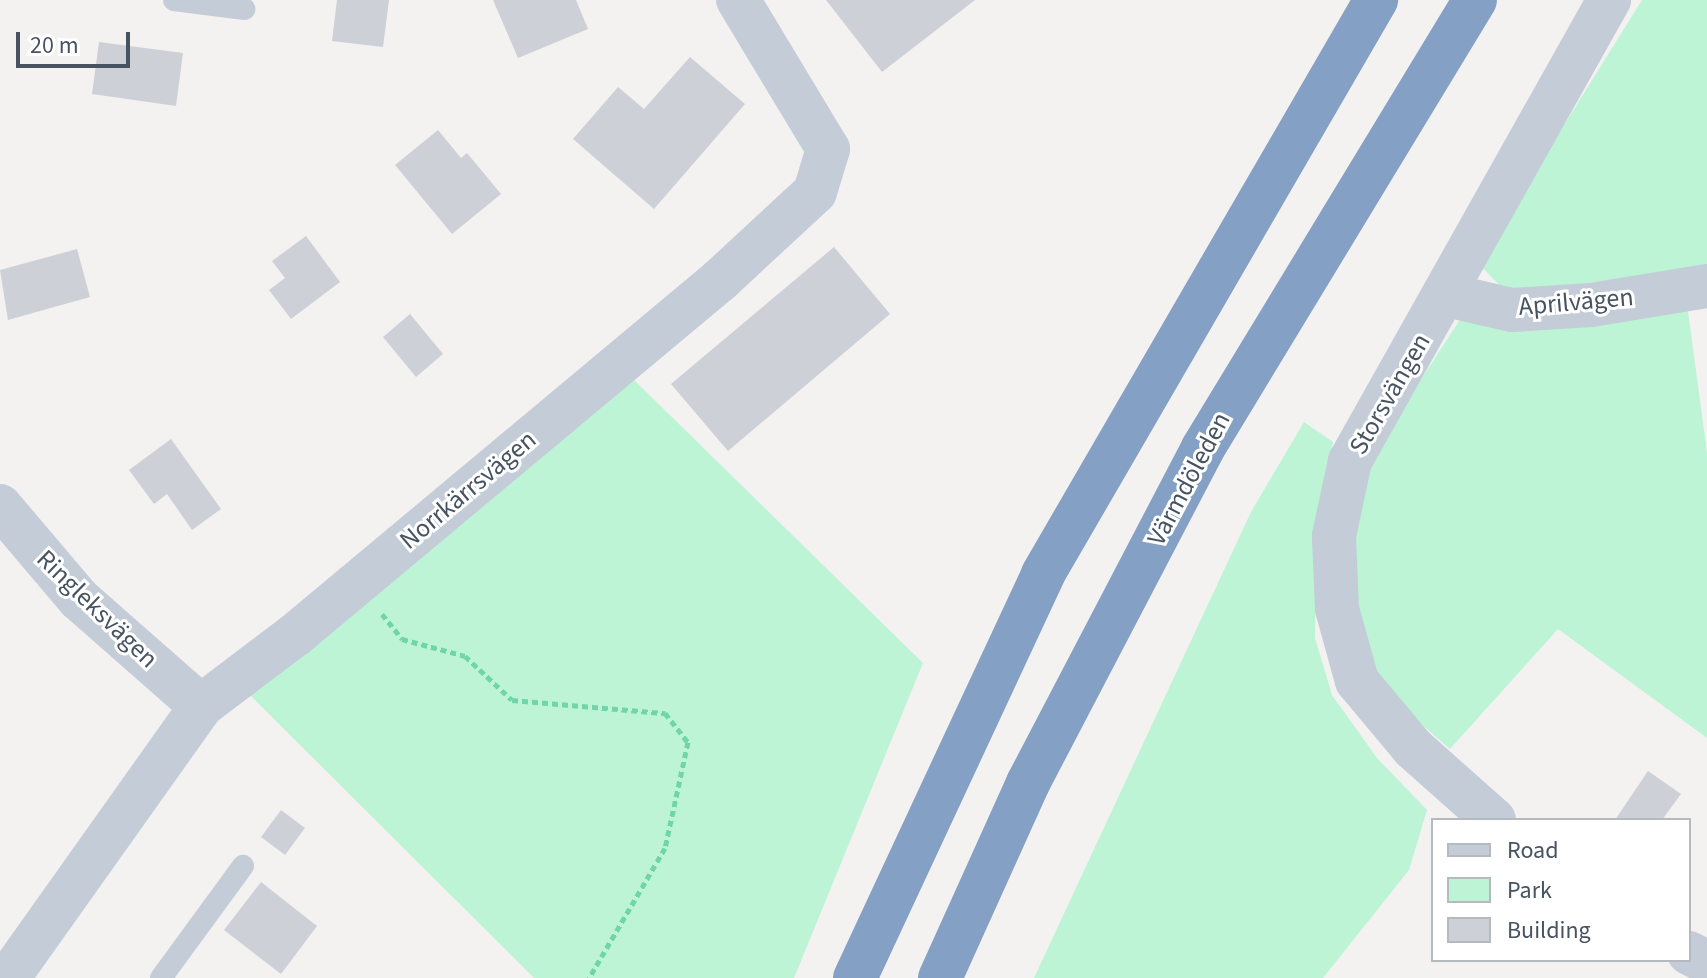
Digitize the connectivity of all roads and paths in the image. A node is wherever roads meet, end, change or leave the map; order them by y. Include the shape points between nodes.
1 (174, 0) edge
2 (738, 0) edge
3 (1376, 0) edge
4 (1475, 0) edge
5 (1609, 0) edge
6 (244, 9) dead end
7 (1707, 286) edge
8 (1447, 295) junction
9 (2, 513) edge
10 (358, 582) junction
11 (201, 706) junction
12 (1492, 818) edge
13 (243, 866) dead end
14 (8, 978) edge
15 (161, 978) edge
16 (589, 978) edge
17 (855, 978) edge
18 (940, 978) edge

1 - 6 lane
2 - 10 street, Norrkärrsvägen via 828,149 815,192 720,280
3 - 17 highway via 1043,574
4 - 18 highway, Värmdöleden via 1203,448 1028,783
5 - 8 street, Storsvängen via 1481,223
7 - 8 street, Aprilvägen via 1591,305 1512,310
8 - 12 street, Storsvängen via 1350,461 1334,536 1336,597 1343,645 1357,681 1413,748
9 - 11 street, Ringleksvägen via 79,599
10 - 11 street, Norrkärrsvägen
10 - 16 path via 402,639 465,656 512,700 665,713 688,742 665,848
11 - 14 street, Norrkärrsvägen
13 - 15 lane

